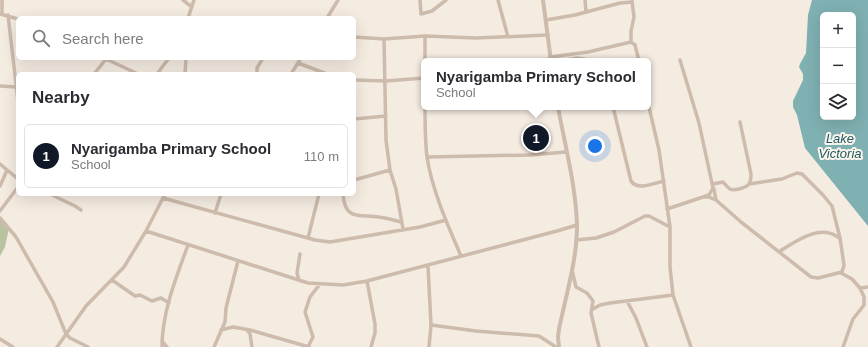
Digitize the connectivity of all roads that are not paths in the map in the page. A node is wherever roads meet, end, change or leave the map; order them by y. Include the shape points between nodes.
1 (2, 0) edge
2 (183, 0) edge
3 (194, 0) edge
4 (338, 0) edge
5 (420, 0) edge
6 (446, 0) edge
7 (498, 0) edge
8 (543, 0) edge
9 (585, 0) edge
10 (632, 1) edge
11 (192, 8) junction
12 (586, 12) junction
13 (1, 14) edge
14 (8, 16) junction
15 (189, 16) edge
16 (328, 16) edge
17 (16, 18) edge
18 (546, 20) junction
19 (548, 35) junction
20 (425, 36) junction
21 (356, 37) edge
22 (508, 37) junction
23 (384, 39) junction
24 (631, 42) junction
25 (425, 58) edge
26 (551, 58) edge
27 (556, 58) edge
28 (638, 58) edge
29 (104, 60) edge
30 (107, 60) edge
31 (168, 60) edge
32 (186, 60) edge
33 (262, 60) edge
34 (300, 60) edge
35 (680, 60) dead end
36 (298, 63) junction
37 (95, 72) edge
38 (134, 72) edge
39 (158, 72) edge
40 (185, 72) edge
41 (257, 72) edge
42 (292, 72) edge
43 (322, 72) edge
44 (421, 78) edge
45 (356, 80) edge
46 (386, 81) junction
47 (0, 86) edge
48 (16, 87) joint
49 (425, 110) edge
50 (559, 110) edge
51 (613, 110) edge
52 (650, 110) edge
53 (386, 116) junction
54 (356, 119) edge
55 (740, 122) dead end
56 (566, 152) junction
57 (427, 157) junction
58 (0, 164) edge
59 (7, 170) junction
60 (390, 170) junction
61 (16, 177) edge
62 (356, 179) edge
63 (664, 181) junction
64 (749, 184) junction
65 (0, 186) edge
66 (713, 186) junction
67 (16, 190) edge
68 (54, 196) edge
69 (164, 196) edge
70 (220, 196) edge
71 (318, 196) edge
72 (343, 196) edge
73 (703, 197) junction
74 (716, 200) junction
75 (667, 209) junction
76 (81, 210) dead end
77 (0, 211) edge
78 (215, 213) junction
79 (0, 218) edge
80 (446, 220) junction
81 (401, 222) junction
82 (577, 225) junction
83 (670, 227) junction
84 (403, 229) junction
85 (146, 231) junction
86 (308, 238) junction
87 (840, 238) junction
88 (576, 240) junction
89 (188, 245) junction
90 (780, 251) junction
91 (300, 254) dead end
92 (461, 256) junction
93 (238, 261) junction
94 (428, 266) junction
95 (572, 268) junction
96 (841, 273) junction
97 (112, 280) junction
98 (299, 280) junction
99 (367, 282) junction
100 (320, 284) junction
101 (868, 287) edge
102 (861, 290) junction
103 (673, 296) junction
104 (627, 301) junction
105 (169, 303) junction
106 (592, 309) junction
107 (431, 325) junction
108 (221, 330) junction
109 (247, 330) junction
110 (66, 334) junction
111 (0, 339) edge
112 (162, 341) junction
113 (13, 347) edge
114 (57, 347) edge
115 (88, 347) edge
116 (162, 347) edge
117 (167, 347) edge
118 (214, 347) edge
119 (252, 347) edge
120 (308, 347) edge
121 (370, 347) edge
122 (429, 347) edge
123 (557, 347) edge
124 (599, 347) edge
125 (647, 347) edge
126 (691, 347) edge
127 (843, 347) edge

1 - 13 street
2 - 11 street
3 - 11 street
4 - 16 street
5 - 6 street via 421,14 432,11
7 - 22 street
8 - 18 street
9 - 12 street
10 - 12 street
10 - 24 street via 634,17
11 - 15 street
12 - 18 street
13 - 14 street
14 - 17 street
14 - 48 street
18 - 19 street
19 - 22 street
19 - 26 street
20 - 22 street
20 - 23 street
20 - 25 street
21 - 23 street
23 - 46 street
24 - 27 street
24 - 28 street via 635,45
29 - 37 street
30 - 38 street
31 - 39 street
32 - 40 street
33 - 41 street
34 - 36 street
35 - 66 street via 699,123
36 - 42 street
36 - 43 street
44 - 46 street
45 - 46 street
46 - 53 street
47 - 48 street
49 - 57 street
50 - 56 street
51 - 63 street via 633,184 638,186
52 - 63 street
53 - 54 street
53 - 60 street
55 - 64 street via 750,174
56 - 57 street
56 - 82 street
57 - 80 street
58 - 59 street
59 - 61 street
59 - 65 street
60 - 62 street
60 - 81 street
63 - 75 street
64 - 66 street via 731,189 722,182
64 - 87 street via 802,174 832,206
66 - 73 street via 711,193
66 - 74 street
67 - 77 street
68 - 76 street
69 - 78 street
69 - 85 street
70 - 78 street
71 - 86 street
72 - 81 street via 346,209 352,213
73 - 74 street
73 - 75 street
74 - 90 street
75 - 83 street
78 - 86 street
79 - 110 street via 16,237 53,302
80 - 84 street
80 - 92 street
81 - 84 street
82 - 88 street
82 - 92 street
83 - 88 street via 645,216 614,232 596,238
83 - 103 street
84 - 86 street via 330,242
85 - 89 street
85 - 97 street via 124,267
87 - 90 street via 831,233 812,233
87 - 96 street via 844,265
88 - 95 street
89 - 93 street
89 - 105 street
90 - 96 street via 815,278
91 - 98 street via 297,276
92 - 94 street
93 - 98 street
93 - 108 street
94 - 99 street
94 - 107 street
95 - 106 street via 576,287 587,293 593,302
95 - 123 street
96 - 102 street via 852,278
97 - 105 street via 135,296 140,295 152,301 161,298
97 - 110 street via 86,306
98 - 100 street
99 - 100 street
99 - 121 street via 375,324
100 - 120 street via 310,297 305,312 313,337
101 - 102 street
102 - 127 street via 864,305 853,319
103 - 104 street
103 - 126 street
104 - 106 street via 604,304
104 - 125 street
105 - 112 street
106 - 124 street
107 - 122 street
107 - 123 street via 538,336
108 - 109 street via 232,327
108 - 118 street
109 - 119 street
109 - 120 street
110 - 114 street
110 - 115 street
111 - 113 street
112 - 116 street
112 - 117 street

